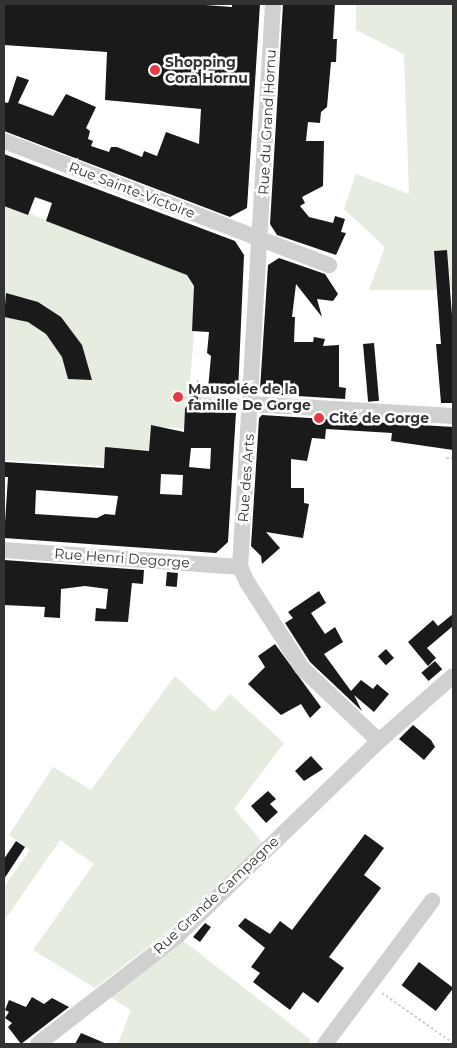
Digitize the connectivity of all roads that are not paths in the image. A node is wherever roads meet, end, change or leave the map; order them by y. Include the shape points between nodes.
1 (273, 4) edge
2 (4, 141) edge
3 (261, 240) junction
4 (329, 265) dead end
5 (251, 404) junction
6 (453, 416) edge
7 (4, 550) edge
8 (240, 567) junction
9 (453, 676) edge
10 (379, 741) junction
11 (432, 901) dead end
12 (38, 1044) edge
13 (325, 1044) edge

1 - 3 street, Rue du Grand Hornu
2 - 3 street, Rue Sainte-Victoire
3 - 4 street, Rue Sainte-Victoire
3 - 5 street, Rue des Arts
5 - 6 street
5 - 8 street, Rue des Arts
7 - 8 street, Rue Henri Degorge
8 - 10 street via 302,668
9 - 10 street, Rue Grande Campagne
10 - 12 street, Rue Grande Campagne via 177,936
11 - 13 street

